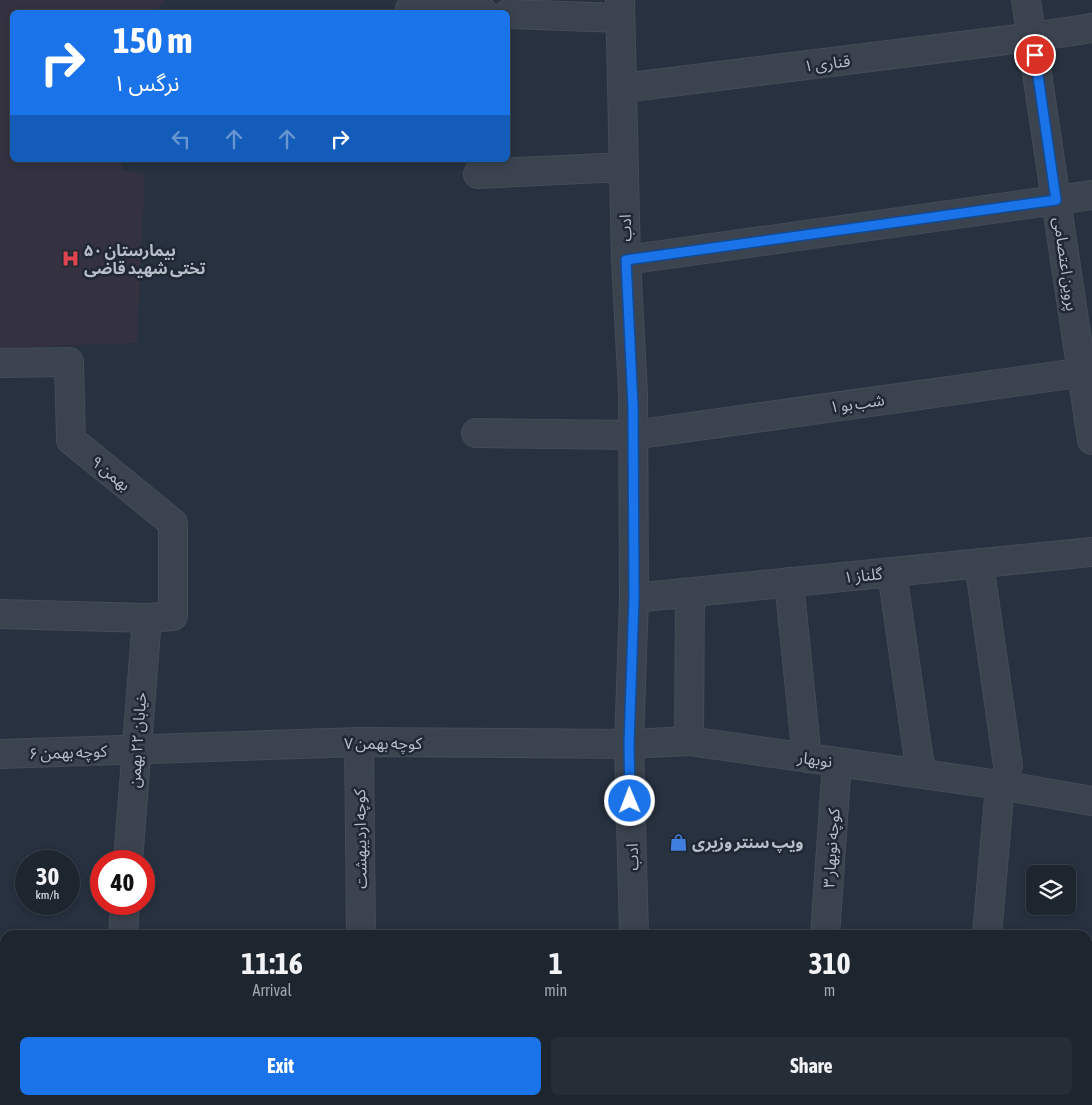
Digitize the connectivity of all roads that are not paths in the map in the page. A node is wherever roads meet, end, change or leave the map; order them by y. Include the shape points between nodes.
1 (1026, 0) edge
2 (410, 9) dead end
3 (620, 9) edge
4 (434, 10) edge
5 (510, 14) edge
6 (1092, 28) edge
7 (1032, 37) junction
8 (623, 88) junction
9 (624, 167) junction
10 (478, 174) dead end
11 (1092, 195) edge
12 (1056, 200) junction
13 (626, 260) junction
14 (0, 362) edge
15 (1087, 372) edge
16 (476, 433) dead end
17 (633, 435) junction
18 (1092, 440) edge
19 (1092, 552) edge
20 (979, 563) junction
21 (892, 572) junction
22 (789, 582) junction
23 (690, 593) junction
24 (634, 598) junction
25 (0, 614) edge
26 (146, 618) junction
27 (689, 741) junction
28 (359, 742) junction
29 (629, 744) junction
30 (137, 749) junction
31 (0, 754) edge
32 (807, 758) junction
33 (837, 762) junction
34 (921, 774) junction
35 (1004, 776) junction
36 (1092, 801) edge
37 (129, 850) edge
38 (124, 915) edge
39 (122, 930) edge
40 (361, 930) edge
41 (634, 930) edge
42 (825, 930) edge
43 (988, 930) edge

1 - 7 street, پروین اعتصامی
2 - 4 street
3 - 5 street
3 - 8 street, ادب
6 - 7 street, قناری ۱
7 - 8 street, قناری ۱
7 - 12 street, پروین اعتصامی
8 - 9 street, ادب
9 - 10 street
9 - 13 street, ادب
11 - 12 street
12 - 13 street
12 - 15 street, پروین اعتصامی
13 - 17 street, ادب
14 - 26 street, بهمن ۹ via 69,362 71,440 173,523 173,616
15 - 17 street, شب بو ۱
15 - 18 street, پروین اعتصامی
16 - 17 street, شب بو ۱
17 - 24 street, ادب
19 - 20 street, گلناز ۱
20 - 21 street, گلناز ۱
20 - 35 street
21 - 22 street, گلناز ۱
21 - 34 street
22 - 23 street, گلناز ۱
22 - 32 street
23 - 24 street, گلناز ۱
23 - 27 street
24 - 29 street, ادب
25 - 26 street
26 - 30 street, خیابان ۲۲ بهمن
27 - 29 street, نوبهار
27 - 32 street, نوبهار
28 - 29 street, کوچه بهمن ۷
28 - 30 street, کوچه بهمن ۷
28 - 40 street, کوچه اردیبهشت
29 - 41 street, ادب
30 - 31 street, کوچه بهمن ۶
30 - 37 street, خیابان ۲۲ بهمن
32 - 33 street, نوبهار
33 - 34 street, نوبهار
33 - 42 street, کوچه نوبهار ۳
34 - 35 street, نوبهار
35 - 36 street, نوبهار
35 - 43 street
38 - 39 street

